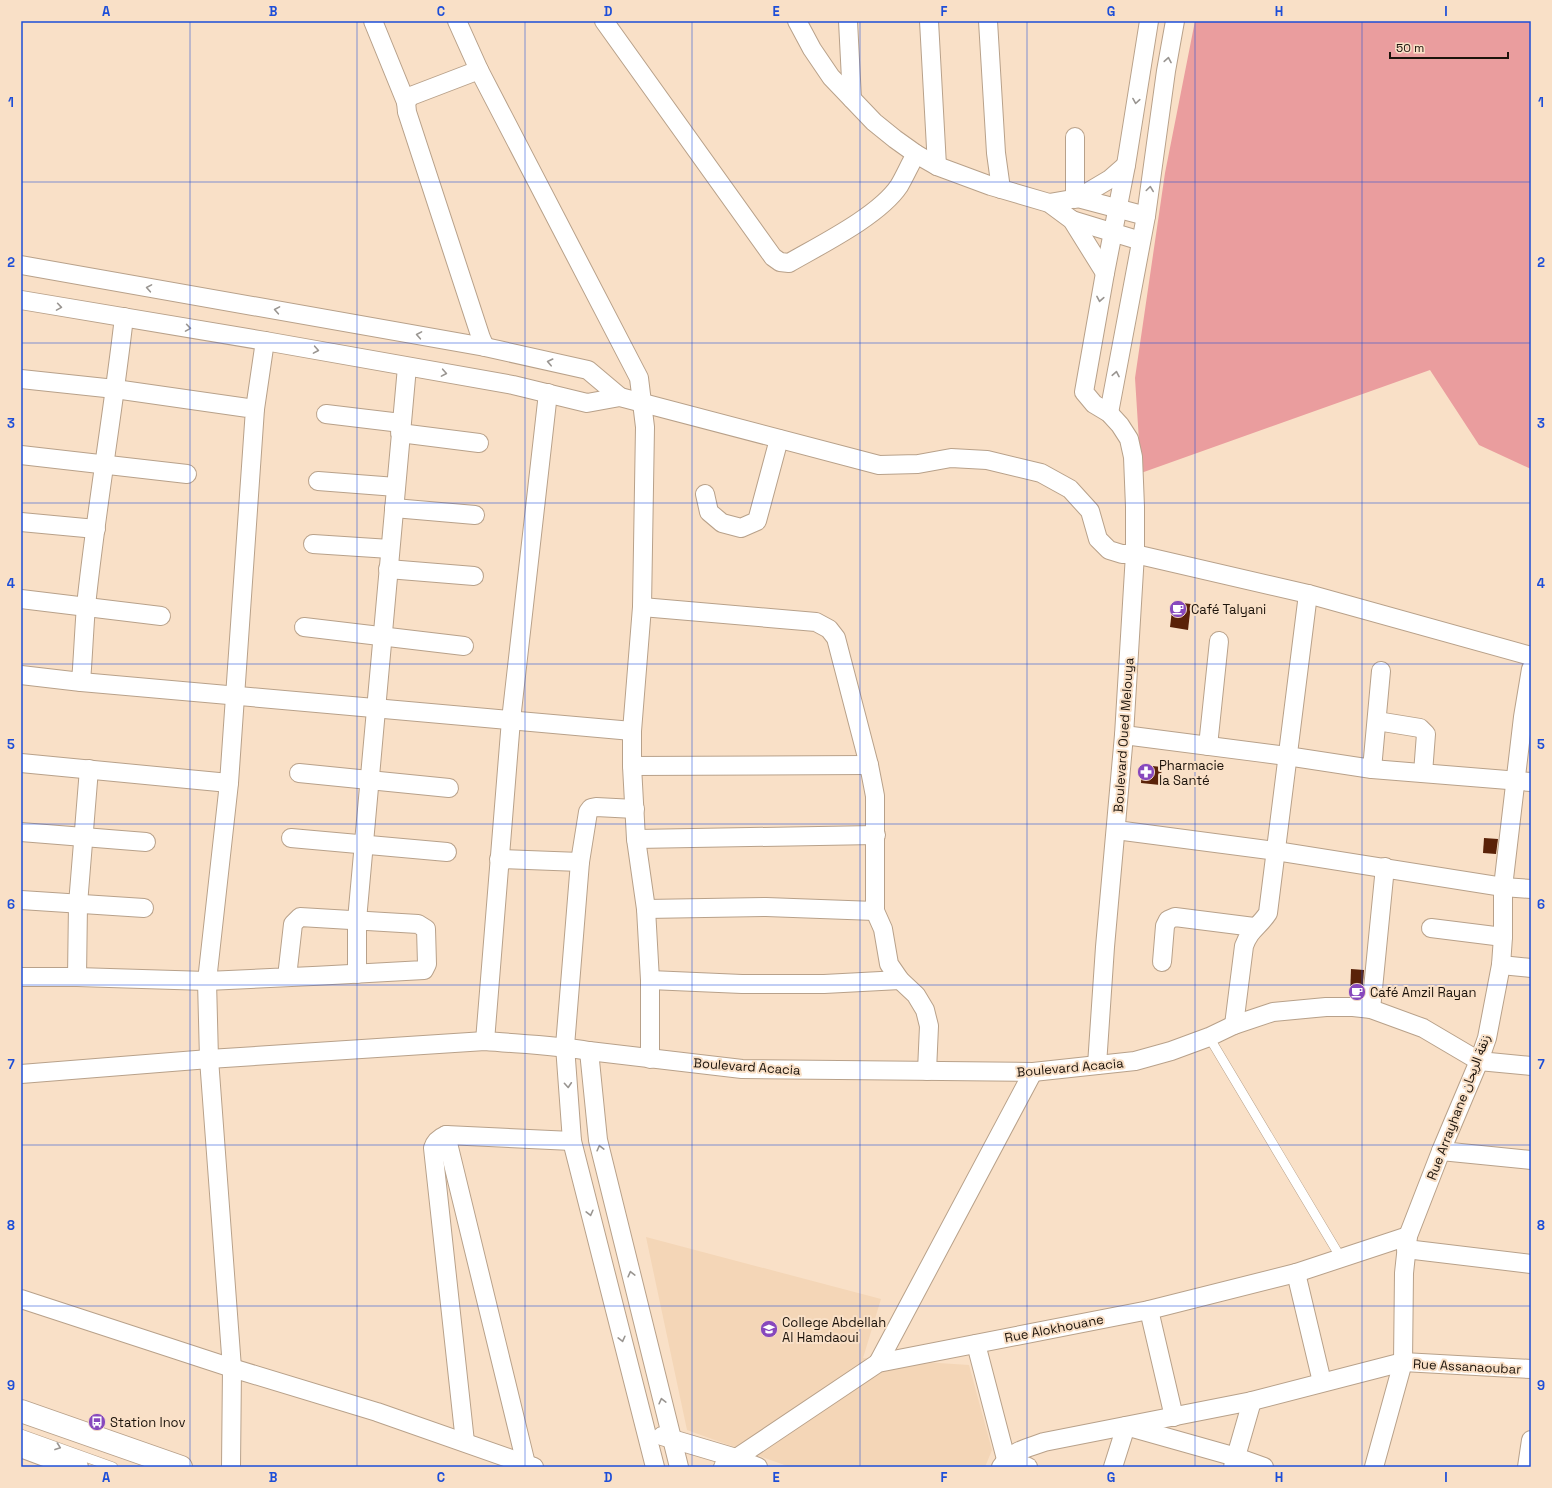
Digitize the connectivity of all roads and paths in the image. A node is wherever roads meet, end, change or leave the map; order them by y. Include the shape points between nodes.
1 (373, 21) edge
2 (456, 21) edge
3 (604, 21) edge
4 (796, 21) edge
5 (848, 21) edge
6 (929, 21) edge
7 (988, 21) edge
8 (1149, 21) edge
9 (1175, 21) edge
10 (479, 70) junction
11 (852, 99) junction
12 (406, 102) junction
13 (1074, 137) dead end
14 (916, 154) junction
15 (1126, 165) junction
16 (937, 166) junction
17 (1001, 188) junction
18 (1076, 199) junction
19 (1049, 203) junction
20 (1117, 209) junction
21 (1146, 216) junction
22 (1072, 220) junction
23 (1112, 233) junction
24 (1141, 241) junction
25 (21, 265) edge
26 (1105, 273) junction
27 (21, 300) edge
28 (124, 317) junction
29 (265, 341) junction
30 (485, 347) junction
31 (406, 366) junction
32 (21, 379) edge
33 (116, 389) junction
34 (548, 393) junction
35 (620, 397) junction
36 (643, 403) junction
37 (255, 410) junction
38 (1109, 413) junction
39 (326, 414) dead end
40 (401, 428) junction
41 (779, 439) junction
42 (479, 443) dead end
43 (21, 455) edge
44 (104, 465) junction
45 (187, 474) dead end
46 (318, 481) dead end
47 (396, 487) junction
48 (705, 494) dead end
49 (394, 508) junction
50 (475, 515) dead end
51 (21, 522) edge
52 (96, 529) junction
53 (312, 544) dead end
54 (390, 549) junction
55 (1135, 554) junction
56 (388, 569) junction
57 (474, 576) dead end
58 (1308, 594) junction
59 (21, 599) edge
60 (86, 607) junction
61 (642, 607) junction
62 (161, 616) dead end
63 (304, 627) dead end
64 (382, 636) junction
65 (1219, 641) dead end
66 (464, 646) dead end
67 (1531, 656) edge
68 (1531, 669) edge
69 (1381, 671) dead end
70 (21, 675) edge
71 (82, 682) junction
72 (235, 696) junction
73 (375, 709) junction
74 (511, 720) junction
75 (1377, 721) junction
76 (632, 731) junction
77 (1124, 735) junction
78 (1208, 746) junction
79 (1287, 756) junction
80 (21, 763) edge
81 (870, 765) junction
82 (632, 766) junction
83 (89, 769) junction
84 (1372, 769) junction
85 (299, 773) dead end
86 (1423, 774) junction
87 (370, 780) junction
88 (1523, 782) edge
89 (229, 783) junction
90 (449, 788) dead end
91 (634, 809) junction
92 (1116, 830) junction
93 (21, 832) edge
94 (876, 835) junction
95 (83, 837) junction
96 (291, 838) dead end
97 (636, 838) junction
98 (146, 842) dead end
99 (364, 844) junction
100 (1276, 851) junction
101 (446, 852) dead end
102 (499, 859) junction
103 (580, 862) junction
104 (1385, 867) junction
105 (1503, 887) junction
106 (1531, 889) edge
107 (21, 900) edge
108 (78, 904) junction
109 (144, 908) dead end
110 (646, 909) junction
111 (876, 911) junction
112 (357, 920) junction
113 (1254, 927) junction
114 (1432, 928) dead end
115 (1503, 937) junction
116 (1162, 962) dead end
117 (1500, 965) junction
118 (1531, 968) edge
119 (357, 974) junction
120 (21, 977) edge
121 (77, 977) junction
122 (287, 977) junction
123 (650, 980) junction
124 (900, 980) junction
125 (207, 981) junction
126 (1371, 1009) junction
127 (1234, 1025) junction
128 (1209, 1037) junction
129 (485, 1041) junction
130 (565, 1046) junction
131 (589, 1051) junction
132 (209, 1059) junction
133 (650, 1059) junction
134 (1479, 1061) junction
135 (1097, 1065) junction
136 (1531, 1066) edge
137 (927, 1071) junction
138 (1033, 1072) junction
139 (21, 1074) edge
140 (446, 1135) junction
141 (572, 1141) junction
142 (1441, 1151) junction
143 (1531, 1160) edge
144 (1407, 1243) junction
145 (1341, 1258) junction
146 (1531, 1264) edge
147 (1296, 1273) junction
148 (21, 1299) edge
149 (1149, 1310) junction
150 (976, 1344) junction
151 (1403, 1362) junction
152 (878, 1363) junction
153 (232, 1368) junction
154 (1531, 1369) edge
155 (1322, 1382) junction
156 (1252, 1401) junction
157 (21, 1411) edge
158 (1174, 1417) junction
159 (1126, 1426) junction
160 (645, 1430) junction
161 (21, 1434) edge
162 (671, 1439) junction
163 (1531, 1440) edge
164 (465, 1442) junction
165 (21, 1446) edge
166 (1234, 1462) edge
167 (729, 1463) edge
168 (1004, 1463) edge
169 (530, 1466) edge
170 (77, 1467) edge
171 (113, 1467) edge
172 (181, 1467) edge
173 (231, 1467) edge
174 (655, 1467) edge
175 (679, 1467) edge
176 (758, 1467) edge
177 (1028, 1467) edge
178 (1113, 1467) edge
179 (1264, 1467) edge
180 (1374, 1467) edge
181 (1527, 1467) edge

1 - 12 street
2 - 10 street
3 - 14 street via 773,257 780,262 789,263 864,218 898,187
4 - 11 street via 831,77
5 - 11 street
6 - 16 street
7 - 17 street via 996,153
8 -> 15 street
21 -> 9 street
10 - 12 street via 411,96
10 - 36 street via 639,378
11 - 14 street via 874,122
12 - 30 street via 407,112
13 - 18 street
14 - 16 street
15 - 18 street via 1110,179
15 - 20 street
16 - 17 street
17 - 19 street
18 - 19 street
18 - 20 street
19 - 22 street
20 - 21 street
20 - 23 street
21 - 24 street
22 - 23 street
22 - 26 street
23 - 24 street
23 - 26 street
38 -> 24 street
30 -> 25 street
26 -> 38 street, Boulevard Oued Melouya via 1084,392 1094,404
27 -> 28 street
28 -> 29 street
28 - 33 street
29 -> 31 street
29 - 37 street
35 -> 30 street via 588,370
31 -> 34 street
31 - 40 street
32 - 33 street
33 - 37 street
33 - 44 street
34 - 35 street via 587,403
34 - 74 street
35 - 36 street
36 - 41 street
36 - 61 street via 645,427
37 - 72 street
38 - 55 street, Boulevard Oued Melouya via 1125,431 1133,456
39 - 40 street
40 - 42 street
40 - 47 street
41 - 48 street via 757,522 741,528 722,524 709,512
41 - 55 street via 879,465 918,464 951,458 987,460 1041,473 1070,489 1090,511 1098,539 1109,550
43 - 44 street
44 - 45 street
44 - 52 street
46 - 47 street
47 - 49 street
49 - 50 street
49 - 54 street
51 - 52 street
52 - 60 street
53 - 54 street
54 - 56 street
55 - 58 street
55 - 77 street, Boulevard Oued Melouya
56 - 57 street
56 - 64 street
58 - 67 street
58 - 79 street
59 - 60 street
60 - 62 street
60 - 71 street
61 - 76 street
61 - 81 street via 816,622 829,629 836,638 840,650
63 - 64 street
64 - 66 street
64 - 73 street
65 - 78 street
68 - 88 street, Rue Arrayhane زنقة الريحان via 1523,717
69 - 75 street
70 - 71 street
71 - 72 street
72 - 73 street
72 - 89 street
73 - 74 street
73 - 87 street
74 - 76 street
74 - 102 street
75 - 84 street
75 - 86 street via 1423,730 1426,734
76 - 82 street
77 - 78 street
77 - 92 street, Boulevard Oued Melouya
78 - 79 street
79 - 84 street
79 - 100 street
80 - 83 street
81 - 82 street
81 - 94 street via 875,796
82 - 91 street
83 - 89 street
83 - 95 street
84 - 86 street
85 - 87 street
86 - 88 street
87 - 90 street
87 - 99 street
88 - 105 street, Rue Arrayhane زنقة الريحان
89 - 125 street
91 - 97 street
91 - 103 street via 596,806 591,808 588,812
92 - 100 street
92 - 135 street, Boulevard Oued Melouya
93 - 95 street
94 - 97 street
94 - 111 street
95 - 98 street
95 - 108 street
96 - 99 street
97 - 110 street
99 - 101 street
99 - 112 street
100 - 104 street
100 - 113 street via 1268,913 1263,921
102 - 103 street
102 - 129 street
103 - 130 street
104 - 105 street
104 - 126 street
105 - 106 street
105 - 115 street, Rue Arrayhane زنقة الريحان
107 - 108 street
108 - 109 street
108 - 121 street
110 - 111 street via 766,907
110 - 123 street
111 - 124 street via 883,929 889,964
112 - 119 street
112 - 119 street via 426,928 427,964 424,970
112 - 122 street via 300,917 293,924
113 - 116 street via 1175,917 1168,920 1165,926
113 - 127 street via 1244,946
114 - 115 street
115 - 117 street, Rue Arrayhane زنقة الريحان
117 - 118 street
117 - 134 street, Rue Arrayhane زنقة الريحان via 1487,1038
119 - 122 street
120 - 121 street
121 - 125 street
122 - 125 street
123 - 124 street via 742,984 824,984
123 - 133 street
124 - 137 street via 916,995 925,1010 929,1026
125 - 132 street
126 - 127 street, Boulevard Acacia via 1326,1007 1273,1012
126 - 134 street, Boulevard Acacia via 1424,1028
127 - 128 street, Boulevard Acacia
128 - 135 street, Boulevard Acacia via 1135,1061
128 - 145 lane
129 - 130 street, Boulevard Acacia
129 - 132 street, Boulevard Acacia
130 - 131 street, Boulevard Acacia
130 -> 141 street
131 - 133 street, Boulevard Acacia
162 -> 131 street via 598,1140
132 - 139 street, Boulevard Acacia
132 - 153 street
133 - 137 street, Boulevard Acacia via 742,1069
134 - 136 street, Boulevard Acacia
134 - 142 street, Rue Arrayhane زنقة الريحان
135 - 138 street, Boulevard Acacia
137 - 138 street, Boulevard Acacia
138 - 152 street
140 - 141 street
140 - 164 street via 439,1138 433,1148
140 - 169 street
141 -> 160 street
142 - 143 street
142 - 144 street, Rue Arrayhane زنقة الريحان
144 - 145 street, Rue Alokhouane
144 - 146 street
144 - 151 street, Rue Arrayhane زنقة الريحان
145 - 147 street, Rue Alokhouane
147 - 149 street, Rue Alokhouane
147 - 155 street
148 - 153 street
149 - 150 street, Rue Alokhouane
149 - 158 street
150 - 152 street, Rue Alokhouane
150 - 168 street
151 - 154 street, Rue Assanaoubar
151 - 155 street, Rue Assanaoubar
151 - 180 street, Rue Arrayhane زنقة الريحان
152 - 167 street, Rue Alokhouane
153 - 164 street
153 - 173 street
155 - 156 street, Rue Assanaoubar
156 - 158 street, Rue Assanaoubar
156 - 166 street
157 - 172 main road
158 - 159 street, Rue Assanaoubar
159 - 166 street
159 - 168 street, Rue Assanaoubar via 1044,1442 1015,1452
159 - 178 street
160 - 162 street
160 - 174 street
161 -> 171 lane
162 - 167 street
162 - 175 street
163 - 181 street
164 - 169 street
165 - 170 main road
166 - 179 street
167 - 176 street
168 - 177 street

